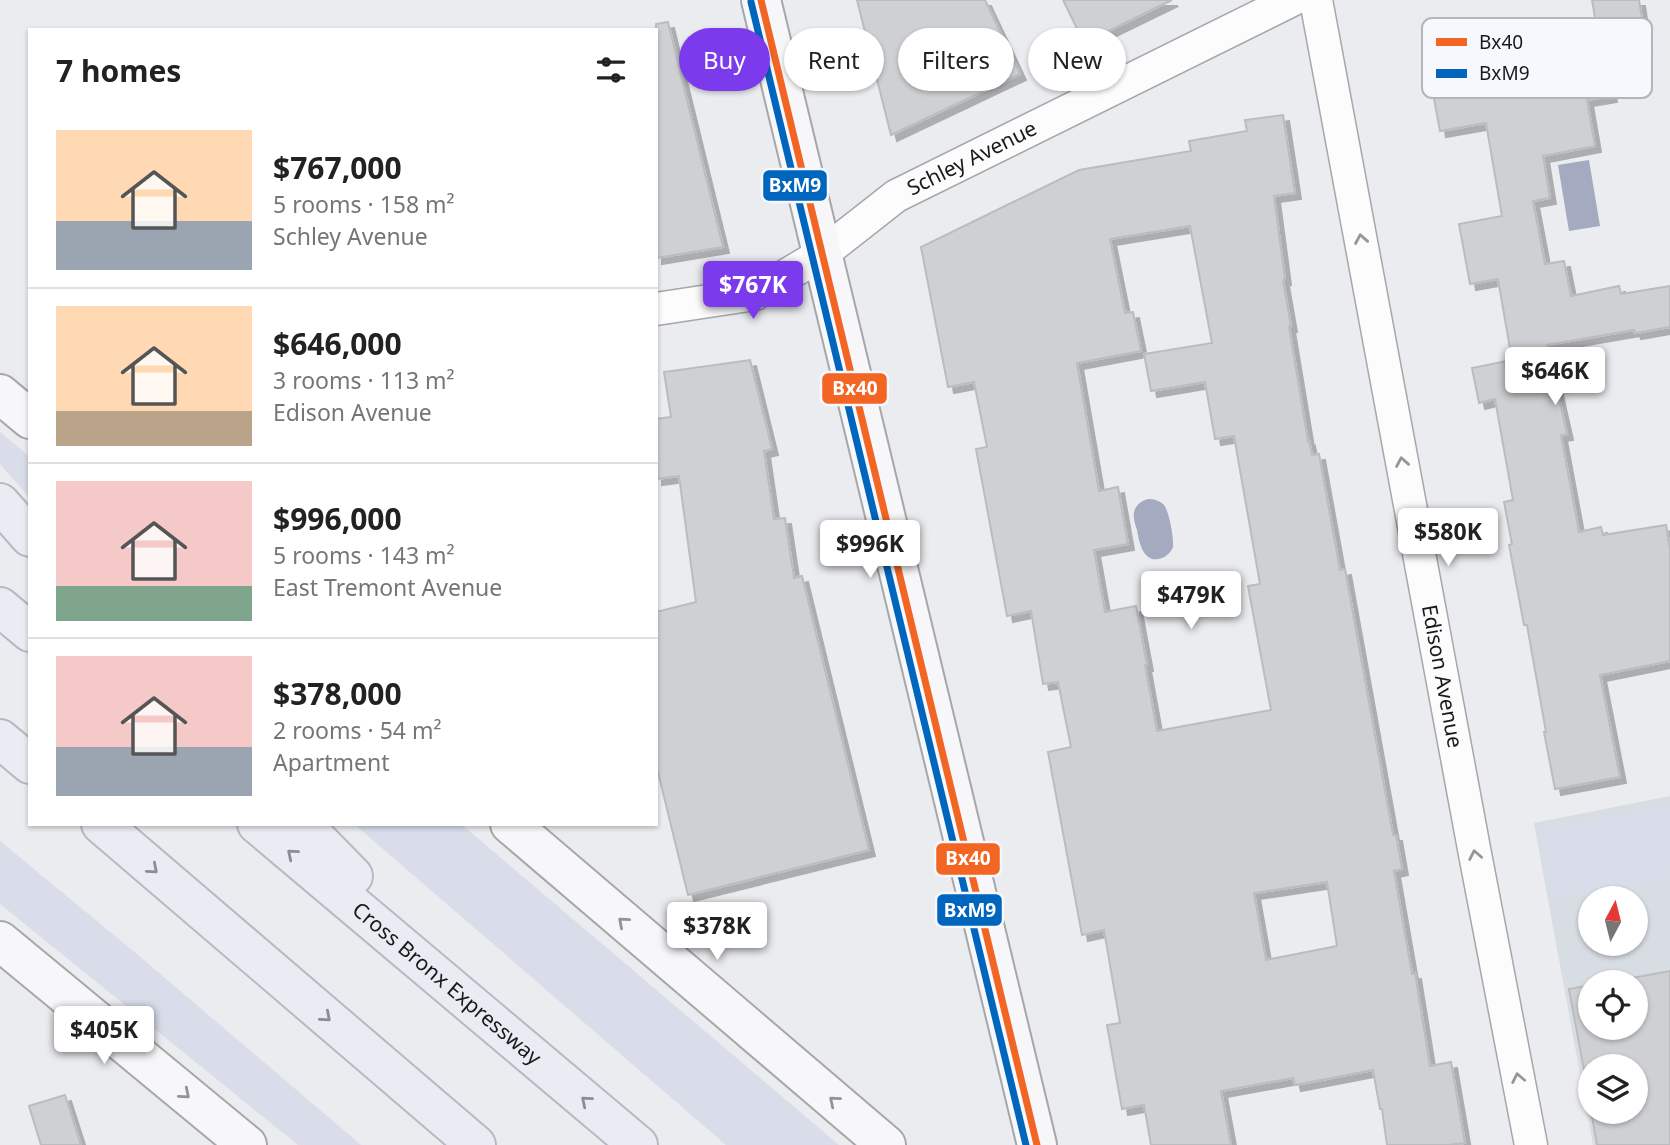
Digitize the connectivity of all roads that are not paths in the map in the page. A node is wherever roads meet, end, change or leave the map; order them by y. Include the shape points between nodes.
1 (761, 0) edge
2 (1292, 0) edge
3 (1317, 0) edge
4 (822, 254) junction
5 (658, 309) edge
6 (0, 503) edge
7 (28, 535) edge
8 (0, 607) edge
9 (28, 630) edge
10 (0, 739) edge
11 (0, 752) edge
12 (28, 762) edge
13 (28, 772) edge
14 (103, 826) edge
15 (259, 826) edge
16 (304, 826) edge
17 (512, 826) edge
18 (0, 941) edge
19 (513, 1041) junction
20 (247, 1145) edge
21 (476, 1145) edge
22 (638, 1145) edge
23 (886, 1145) edge
24 (1037, 1145) edge
25 (1531, 1145) edge

1 - 4 main road
2 - 4 street, Schley Avenue via 896,196
25 -> 3 street, Edison Avenue
4 - 5 street, Schley Avenue via 755,294
4 - 24 main road
6 - 7 highway
8 - 9 highway
10 - 12 highway
11 - 13 highway
14 -> 21 highway
19 -> 15 highway, Cross Bronx Expressway
16 - 19 highway
23 -> 17 main road
18 -> 20 main road
22 -> 19 highway, Cross Bronx Expressway

